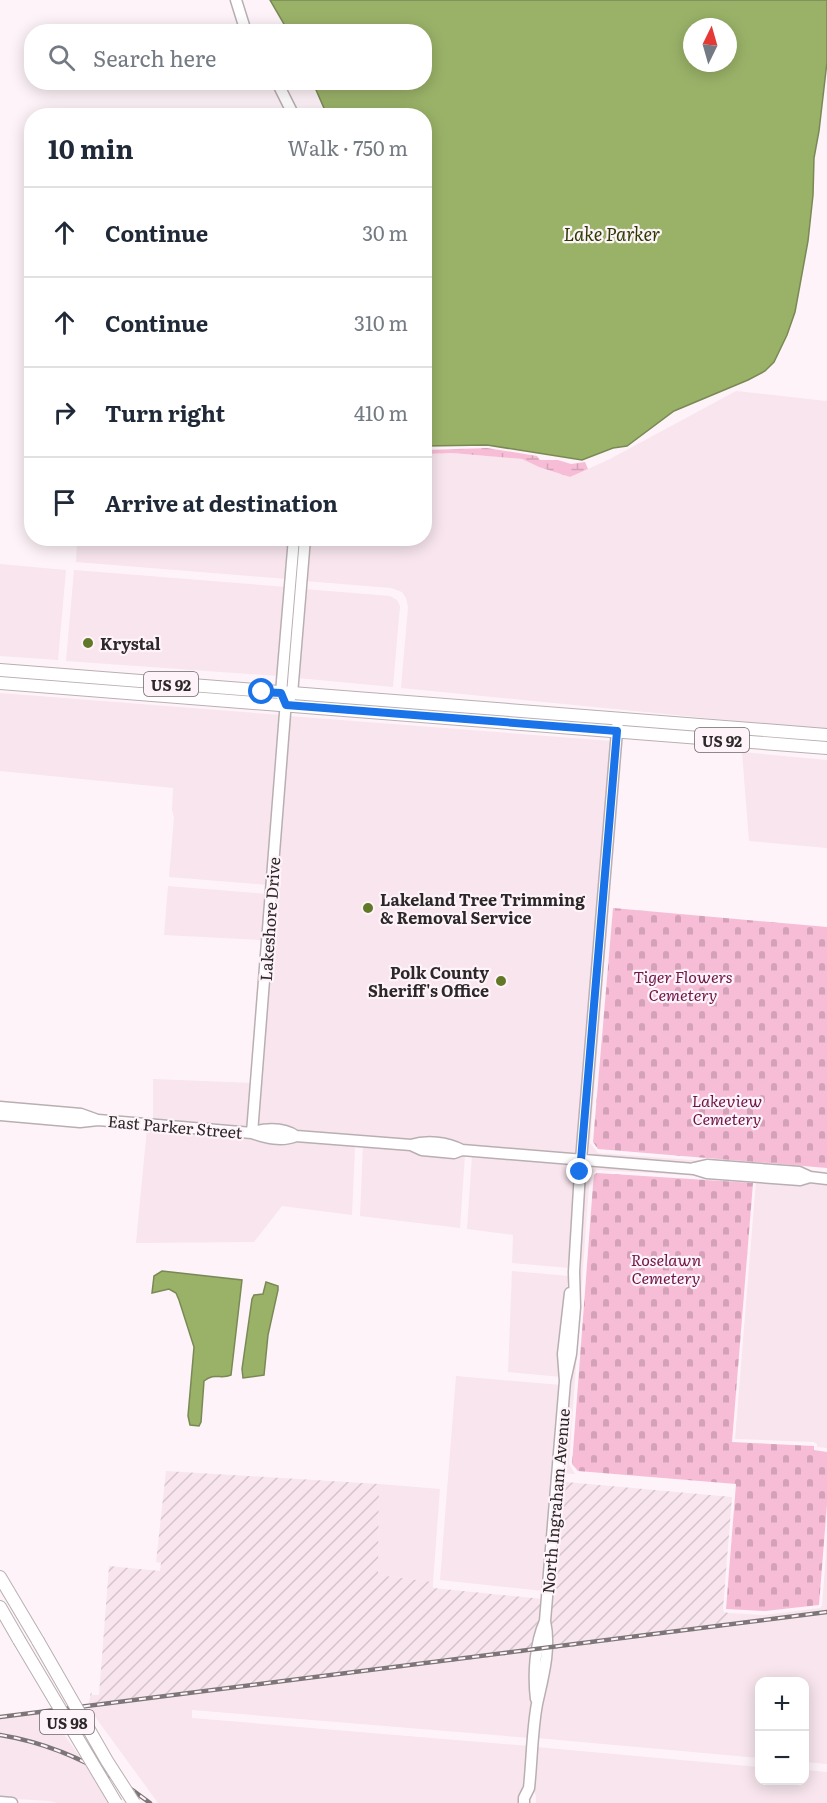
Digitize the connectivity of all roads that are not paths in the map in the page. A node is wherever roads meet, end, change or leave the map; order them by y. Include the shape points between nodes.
1 (236, 0) edge
2 (244, 24) edge
3 (281, 90) edge
4 (290, 108) edge
5 (294, 546) edge
6 (304, 546) edge
7 (0, 672) edge
8 (122, 680) junction
9 (0, 683) edge
10 (183, 685) junction
11 (88, 690) junction
12 (155, 695) junction
13 (287, 697) junction
14 (466, 707) junction
15 (422, 716) junction
16 (617, 725) junction
17 (827, 735) edge
18 (797, 746) junction
19 (827, 748) edge
20 (0, 1107) edge
21 (0, 1115) edge
22 (98, 1120) junction
23 (252, 1132) junction
24 (581, 1160) junction
25 (827, 1179) edge
26 (0, 1577) edge
27 (0, 1607) edge
28 (529, 1788) junction
29 (0, 1802) edge
30 (12, 1803) edge
31 (116, 1803) edge
32 (134, 1803) edge
33 (524, 1803) edge
34 (532, 1803) edge

1 - 2 street
3 - 4 street
5 - 13 street, Lakeshore Drive
6 - 13 street, Lakeshore Drive
7 - 8 main road, US 92
8 - 10 main road, US 92
8 - 11 main road via 115,684 94,682
9 - 11 main road, US 92
10 - 12 main road
10 - 13 main road, US 92
11 - 12 main road, US 92
12 - 13 main road, US 92
13 - 14 main road, US 92
13 - 15 main road, US 92
13 - 23 street, Lakeshore Drive
14 - 15 main road via 435,709
14 - 16 main road, US 92
15 - 16 main road, US 92
16 - 17 main road, US 92
16 - 18 main road, US 92
16 - 24 street, North Ingraham Avenue
17 - 18 main road via 804,740
18 - 19 main road, US 92
20 - 22 street, East Parker Street via 81,1114
21 - 22 street, East Parker Street
22 - 23 street, East Parker Street
23 - 24 street, East Parker Street via 287,1140 296,1136 411,1145 420,1142 452,1145 462,1150
24 - 25 street, East Parker Street via 799,1172
24 - 28 street, North Ingraham Avenue via 572,1354 565,1381 545,1621 548,1634
26 - 32 main road, US 98, bridge
27 - 31 main road, US 98, bridge
28 - 33 street, North Ingraham Avenue
28 - 34 street, North Ingraham Avenue
29 - 30 street

